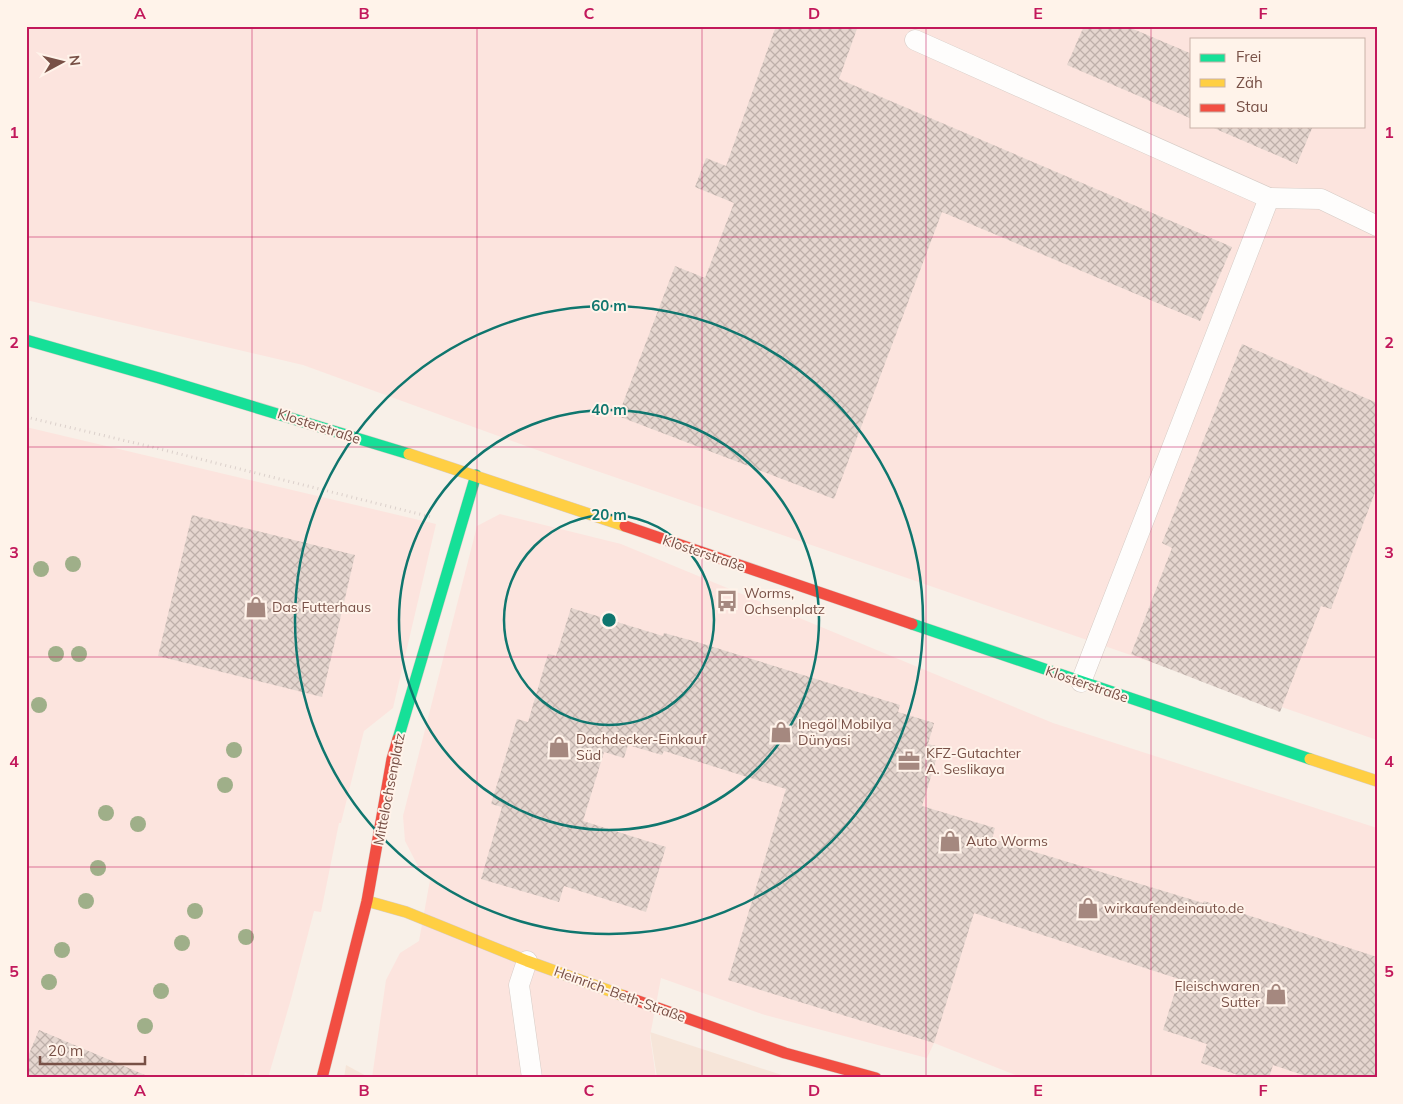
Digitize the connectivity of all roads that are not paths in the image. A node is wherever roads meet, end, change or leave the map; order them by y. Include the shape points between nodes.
1 (915, 40) dead end
2 (1269, 198) junction
3 (1377, 226) edge
4 (26, 340) edge
5 (476, 475) junction
6 (1081, 682) junction
7 (1377, 781) edge
8 (367, 901) junction
9 (527, 960) junction
10 (322, 1078) edge
11 (532, 1078) edge
12 (876, 1078) edge

1 - 2 lane
2 - 3 lane via 1321,199
2 - 6 lane
4 - 5 street, Klosterstraße via 236,399
5 - 6 street, Klosterstraße
5 - 8 street, Mittelochsenplatz via 392,759
6 - 7 street, Klosterstraße
8 - 9 street, Heinrich-Beth-Straße via 406,912
8 - 10 street, Mittelochsenplatz
9 - 11 lane via 519,985
9 - 12 street, Heinrich-Beth-Straße via 785,1053

